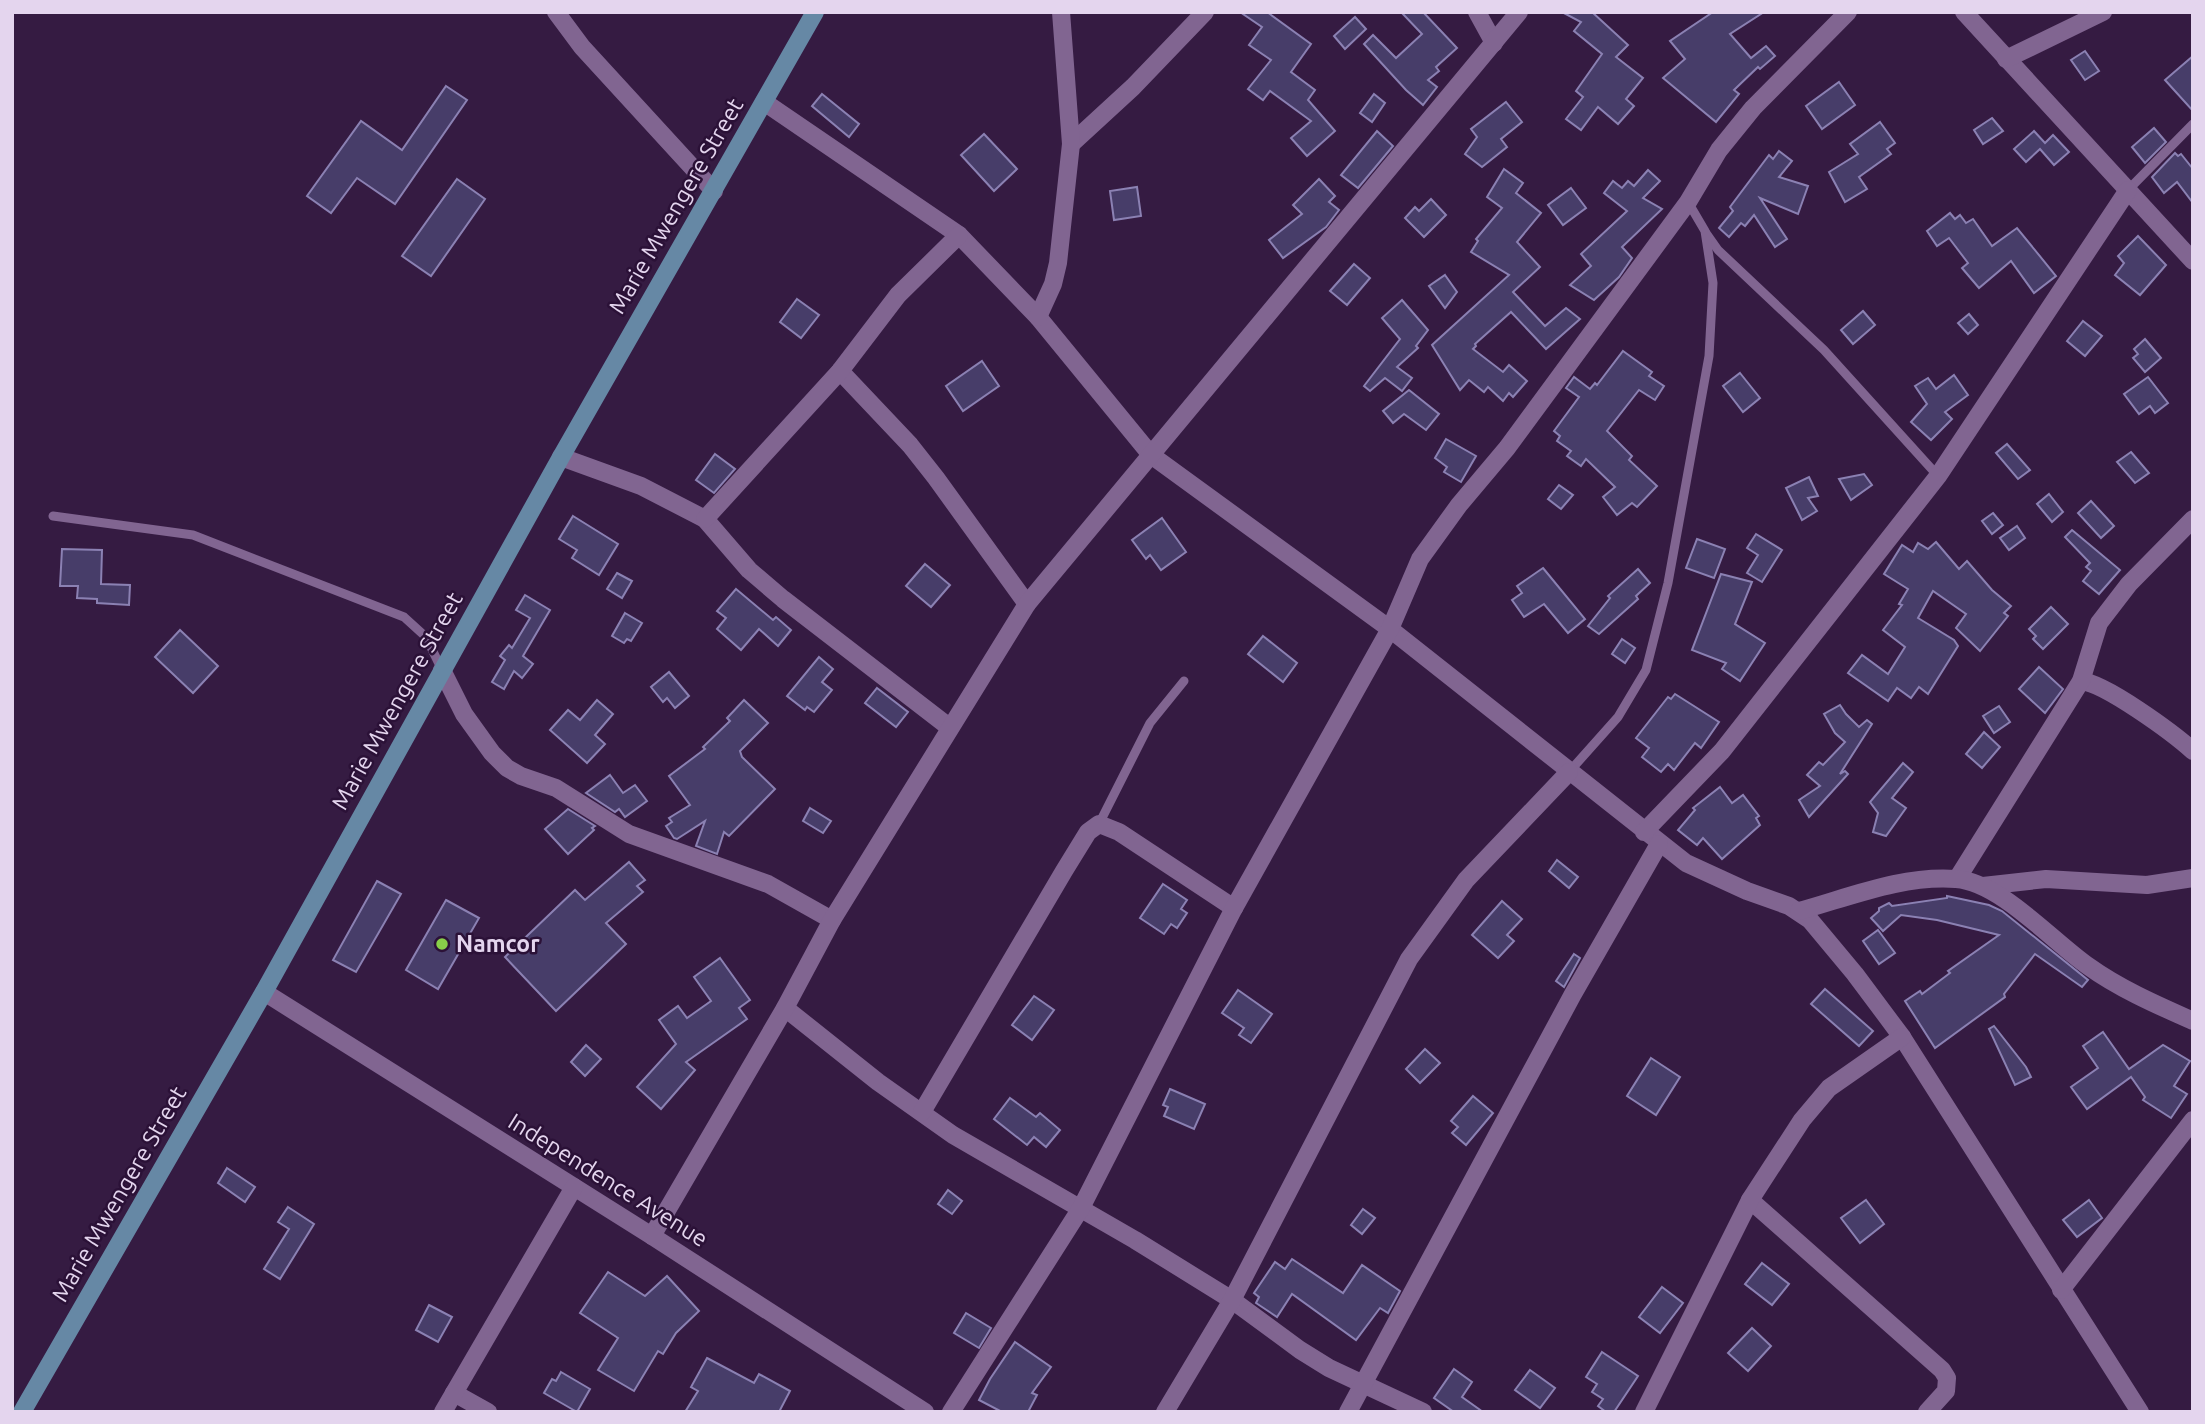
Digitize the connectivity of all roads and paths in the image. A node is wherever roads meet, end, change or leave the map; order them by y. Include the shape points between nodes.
1 (556, 12) edge
2 (814, 12) edge
3 (1061, 12) edge
4 (1206, 12) edge
5 (1477, 12) edge
6 (1519, 12) edge
7 (1848, 12) edge
8 (1964, 12) edge
9 (2103, 12) edge
10 (1494, 43) junction
11 (2006, 59) junction
12 (764, 102) junction
13 (2193, 124) edge
14 (1071, 144) junction
15 (2128, 190) junction
16 (714, 191) junction
17 (1688, 202) junction
18 (1704, 231) junction
19 (959, 235) junction
20 (2193, 261) edge
21 (1038, 317) junction
22 (840, 371) junction
23 (1151, 456) junction
24 (561, 457) junction
25 (1938, 476) junction
26 (53, 516) dead end
27 (705, 519) junction
28 (2193, 519) edge
29 (1027, 604) junction
30 (1390, 629) junction
31 (442, 670) junction
32 (1184, 681) dead end
33 (2081, 681) junction
34 (949, 727) junction
35 (2189, 742) edge
36 (1569, 772) junction
37 (1099, 824) junction
38 (1644, 832) junction
39 (1659, 844) junction
40 (2193, 878) edge
41 (1957, 879) junction
42 (1983, 886) junction
43 (1234, 908) junction
44 (1799, 911) junction
45 (832, 920) junction
46 (264, 992) junction
47 (785, 1008) junction
48 (2193, 1021) edge
49 (1902, 1037) junction
50 (922, 1112) junction
51 (2193, 1120) edge
52 (574, 1187) junction
53 (1750, 1200) junction
54 (1081, 1208) junction
55 (652, 1236) junction
56 (2061, 1290) junction
57 (1232, 1300) junction
58 (1363, 1384) junction
59 (454, 1393) junction
60 (22, 1412) edge
61 (443, 1412) edge
62 (488, 1412) edge
63 (925, 1412) edge
64 (951, 1412) edge
65 (1165, 1412) edge
66 (1348, 1412) edge
67 (1423, 1412) edge
68 (1644, 1412) edge
69 (1927, 1412) edge
70 (2140, 1412) edge

1 - 16 street via 582,47
2 - 12 main road, Marie Mwengere Street
3 - 14 street
4 - 14 street
5 - 10 street
6 - 10 street
7 - 17 street via 1753,108 1719,150
8 - 11 street
9 - 11 street
10 - 23 street
11 - 15 street
12 - 16 main road, Marie Mwengere Street
12 - 19 street
13 - 15 lane
14 - 21 street via 1058,263
15 - 20 street
15 - 25 street
16 - 24 main road, Marie Mwengere Street
17 - 18 lane
17 - 30 street via 1420,559
18 - 25 lane via 1718,250 1825,350
18 - 36 lane via 1713,283 1709,356 1668,583 1646,670 1618,717
19 - 21 street
19 - 22 street via 898,295
21 - 23 street
22 - 27 street
22 - 29 street via 910,445
23 - 29 street
23 - 30 street
24 - 27 street via 641,486
24 - 31 main road, Marie Mwengere Street
25 - 38 street via 1722,751
26 - 31 lane via 193,536 404,617 426,637
27 - 34 street via 783,599
28 - 33 street via 2129,584 2099,623
29 - 34 street
30 - 36 street
30 - 43 street
31 - 45 street via 464,714 507,768 556,788 629,834 768,884
31 - 46 main road, Marie Mwengere Street
32 - 37 lane via 1150,723
33 - 35 street via 2116,696
33 - 41 street
34 - 45 street
36 - 38 street
36 - 57 street via 1466,880 1409,959
37 - 43 street via 1119,832
37 - 50 street via 1088,832 1064,871
38 - 39 street
39 - 44 street via 1703,872
39 - 58 street
40 - 42 street via 2147,885 2046,879
41 - 42 street
41 - 44 street via 1896,884
42 - 48 street via 2089,967
43 - 54 street
44 - 49 street via 1842,957
45 - 47 street
46 - 52 street, Independence Avenue
46 - 60 main road, Marie Mwengere Street
47 - 50 street
47 - 55 street
49 - 53 street via 1829,1088 1802,1120
49 - 56 street
50 - 54 street via 953,1135
51 - 56 street
52 - 55 street, Independence Avenue
52 - 59 street
53 - 68 street
53 - 69 street via 1942,1370 1946,1391
54 - 57 street
54 - 64 street
55 - 63 street, Independence Avenue
56 - 70 street
57 - 58 street via 1300,1350
57 - 65 street
58 - 66 street
58 - 67 street
59 - 61 street
59 - 62 street

